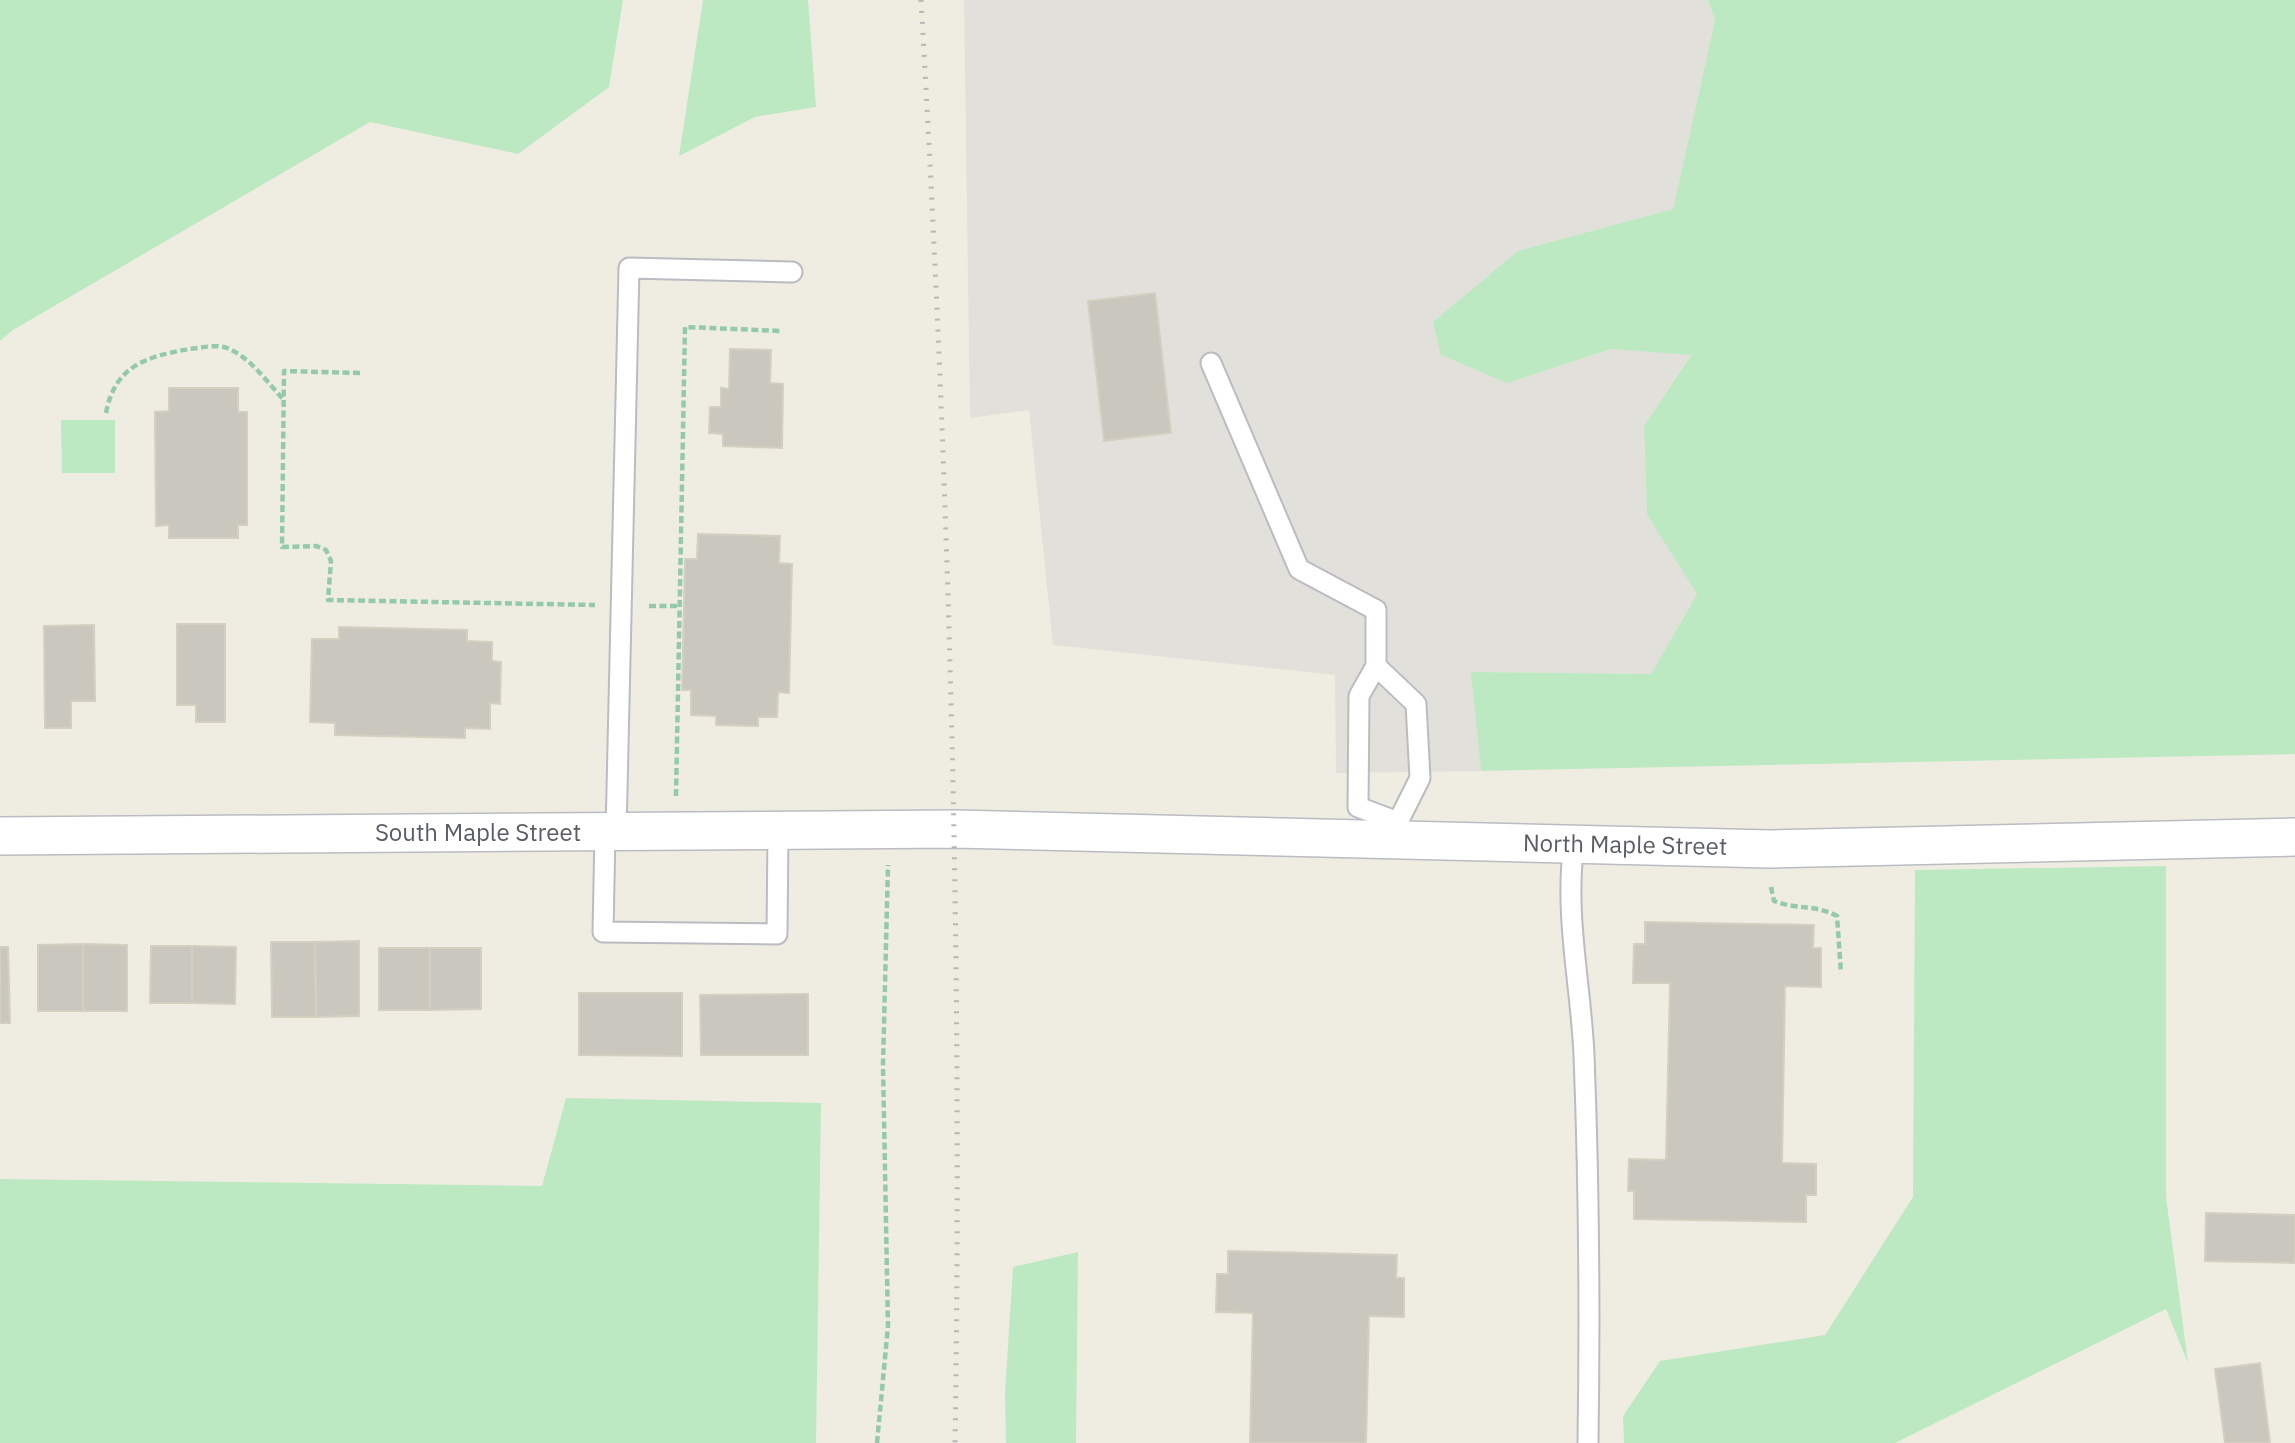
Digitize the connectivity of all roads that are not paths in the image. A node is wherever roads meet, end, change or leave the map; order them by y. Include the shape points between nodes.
1 (792, 272) dead end
2 (1211, 363) dead end
3 (1376, 666) junction
4 (955, 828) joint
5 (778, 831) junction
6 (1398, 831) junction
7 (610, 833) junction
8 (0, 836) edge
9 (2295, 837) edge
10 (1574, 844) junction
11 (1587, 1443) edge

1 - 7 lane via 629,268 622,605
2 - 3 lane via 1299,569 1376,610
3 - 6 lane via 1416,704 1420,778
3 - 6 lane via 1359,696 1358,807
4 - 5 street, South Maple Street
4 - 6 street, North Maple Street
5 - 7 street, South Maple Street
5 - 7 lane via 777,933 603,932
6 - 10 street, North Maple Street
7 - 8 street, South Maple Street
9 - 10 street, North Maple Street via 1770,849
10 - 11 lane via 1569,904 1581,1002 1591,1269

